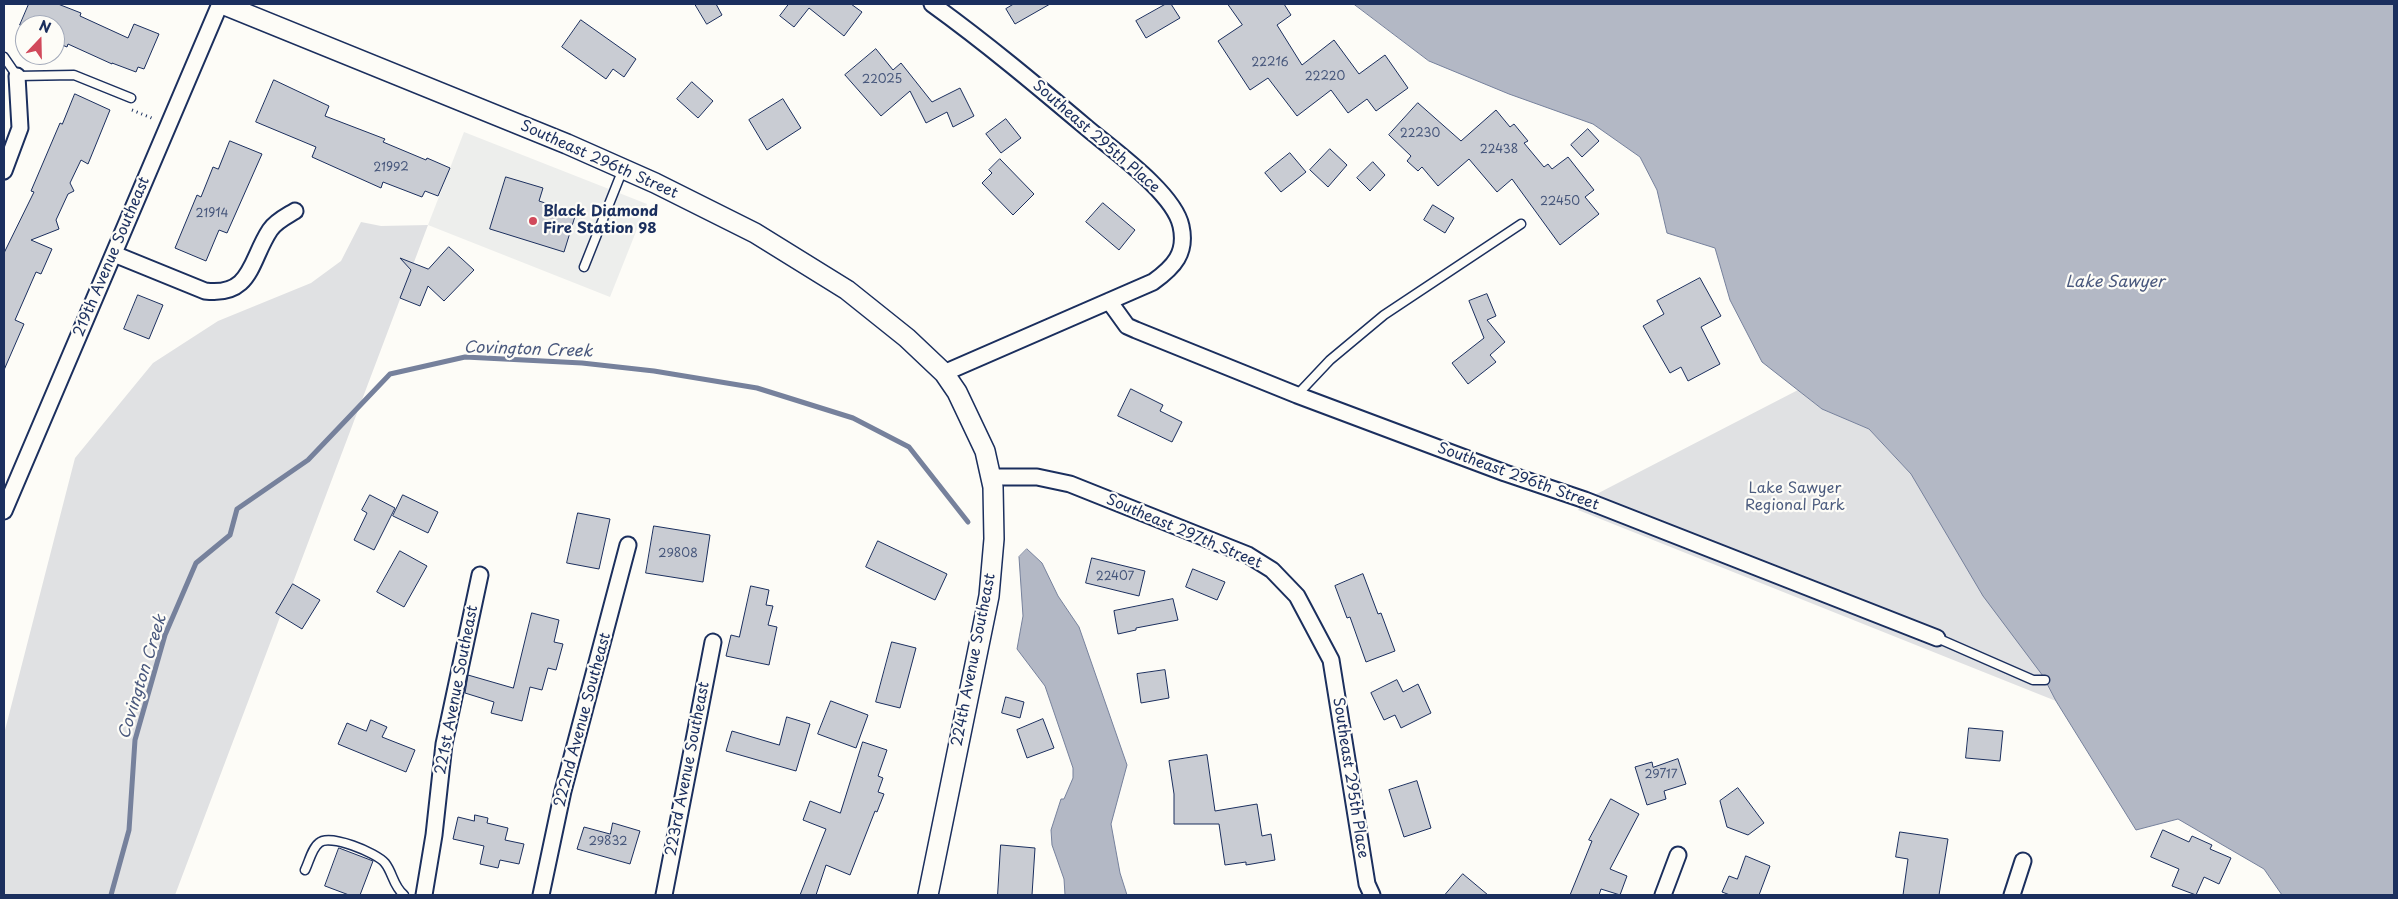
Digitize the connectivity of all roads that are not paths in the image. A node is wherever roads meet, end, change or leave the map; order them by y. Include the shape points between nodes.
1 (221, 4) edge
2 (932, 4) edge
3 (4, 57) edge
4 (17, 76) junction
5 (131, 98) dead end
6 (623, 169) junction
7 (4, 172) edge
8 (295, 211) dead end
9 (1521, 224) dead end
10 (114, 254) junction
11 (584, 268) dead end
12 (1109, 302) junction
13 (944, 373) junction
14 (1297, 395) junction
15 (990, 477) junction
16 (4, 511) edge
17 (628, 545) dead end
18 (480, 575) dead end
19 (1937, 638) joint
20 (713, 642) dead end
21 (1330, 660) joint
22 (2045, 680) dead end
23 (1678, 855) dead end
24 (2023, 862) dead end
25 (305, 870) dead end
26 (404, 895) edge
27 (424, 895) edge
28 (541, 895) edge
29 (664, 895) edge
30 (928, 895) edge
31 (1372, 895) edge
32 (1663, 895) edge
33 (2012, 895) edge

1 - 6 street, Southeast 296th Street
1 - 10 street, 219th Avenue Southeast
2 - 12 street, Southeast 295th Place via 1016,67 1146,178 1170,203 1181,224 1183,240 1176,262 1153,282
3 - 4 lane
4 - 5 lane via 74,75
4 - 7 street via 20,128
6 - 11 lane
6 - 13 street, Southeast 296th Street via 755,233 847,290 907,338
8 - 10 street via 270,229 244,279 231,290 220,293 205,292
9 - 14 lane via 1384,315 1330,360
10 - 16 street, 219th Avenue Southeast
12 - 13 street, Southeast 295th Place
12 - 14 street, Southeast 296th Street via 1127,326
13 - 15 street, 224th Avenue Southeast via 974,426 985,451
14 - 19 street, Southeast 296th Street via 1585,500
15 - 21 street, Southeast 297th Street via 1037,476 1070,484 1248,556 1272,570 1297,596
15 - 30 street, 224th Avenue Southeast via 994,539 989,596
17 - 28 street, 222nd Avenue Southeast via 563,792
18 - 27 street, 221st Avenue Southeast via 444,744
19 - 22 lane via 2033,680
20 - 29 street, 223rd Avenue Southeast
21 - 31 street, Southeast 295th Place via 1367,884
23 - 32 street
24 - 33 street
25 - 26 lane via 317,844 323,840 337,840 381,858 395,886

